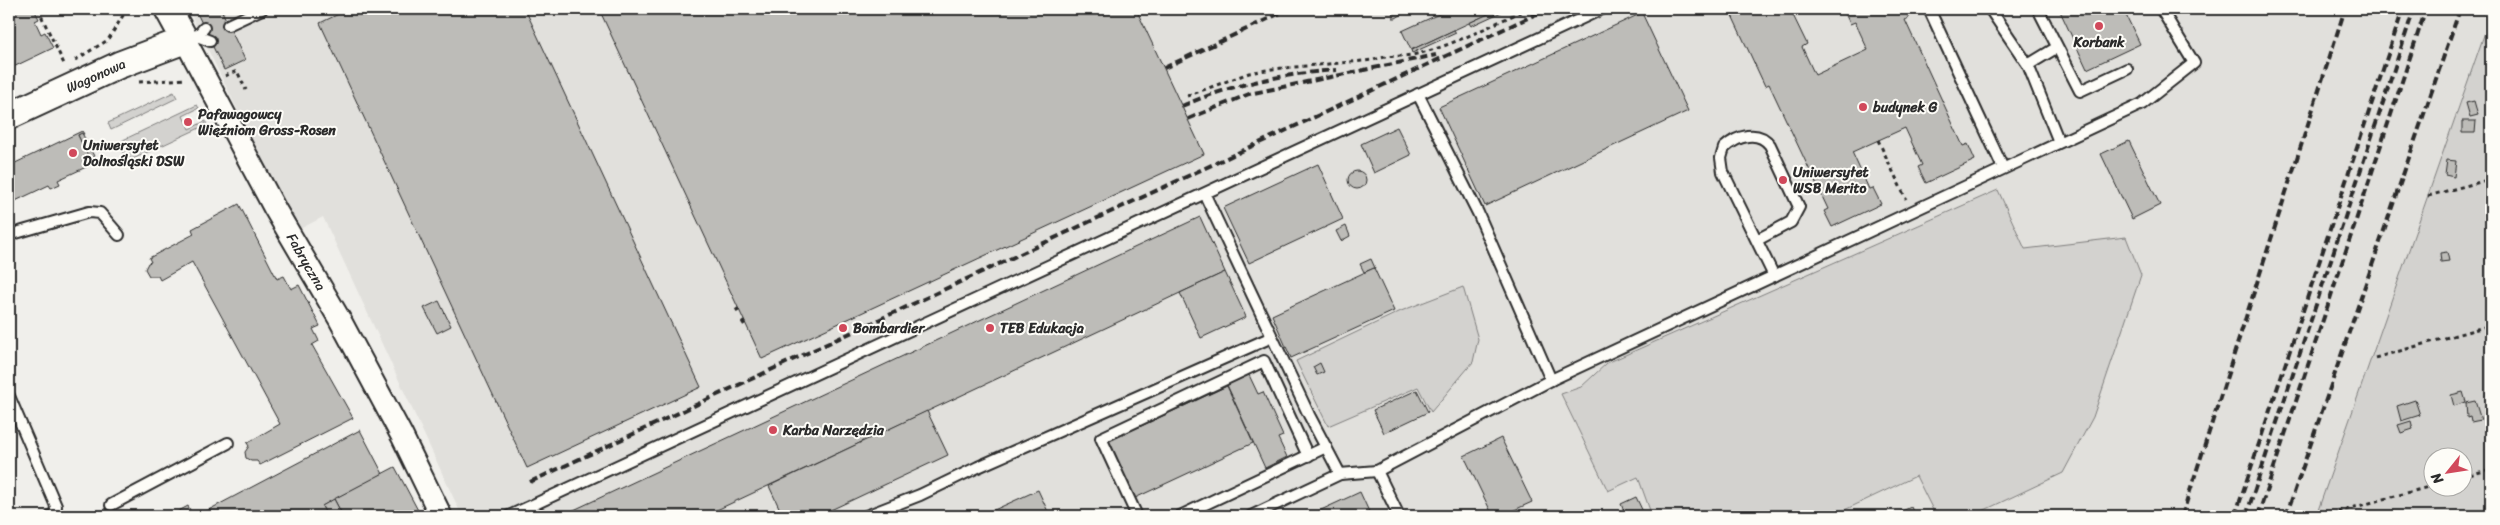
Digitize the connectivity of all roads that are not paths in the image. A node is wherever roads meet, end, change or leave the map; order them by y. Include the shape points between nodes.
1 (168, 9) edge
2 (262, 9) edge
3 (1602, 9) edge
4 (1929, 9) edge
5 (1990, 9) edge
6 (2038, 9) edge
7 (2161, 9) edge
8 (228, 24) dead end
9 (195, 35) junction
10 (210, 41) dead end
11 (2056, 48) junction
12 (2028, 65) junction
13 (2127, 69) dead end
14 (1418, 94) junction
15 (13, 106) edge
16 (2059, 142) junction
17 (2003, 168) junction
18 (1205, 195) junction
19 (9, 234) edge
20 (119, 235) dead end
21 (1756, 240) junction
22 (1774, 276) junction
23 (1272, 338) junction
24 (1551, 380) junction
25 (9, 396) edge
26 (228, 442) dead end
27 (1326, 447) junction
28 (1308, 456) junction
29 (1376, 471) junction
30 (1340, 474) junction
31 (111, 506) dead end
32 (51, 516) edge
33 (441, 516) edge
34 (509, 516) edge
35 (866, 516) edge
36 (1137, 516) edge
37 (1180, 516) edge
38 (1251, 516) edge
39 (1399, 516) edge

1 - 9 street, Fabryczna
2 - 8 lane
3 - 14 lane
4 - 17 lane
5 - 12 lane
6 - 11 lane
7 - 16 lane via 2194,63 2142,104
9 - 10 lane
9 - 15 street, Wagonowa
9 - 33 street, Fabryczna via 210,88 345,329
11 - 12 lane
11 - 13 lane via 2080,91
12 - 16 lane
14 - 18 lane
14 - 24 lane via 1478,213
16 - 17 lane
17 - 22 lane
18 - 23 lane
18 - 34 lane
19 - 20 lane via 89,212 100,214
21 - 21 lane via 1721,165 1724,148 1752,135 1763,138 1770,145 1798,207 1791,222
21 - 22 lane
22 - 24 lane
23 - 27 lane
23 - 35 lane via 978,467 920,496
24 - 29 lane
25 - 32 lane via 56,506 55,514
26 - 31 lane
27 - 28 lane
27 - 30 lane
28 - 36 lane via 1264,360 1101,438
28 - 37 lane
29 - 30 lane
29 - 39 lane
30 - 38 lane

